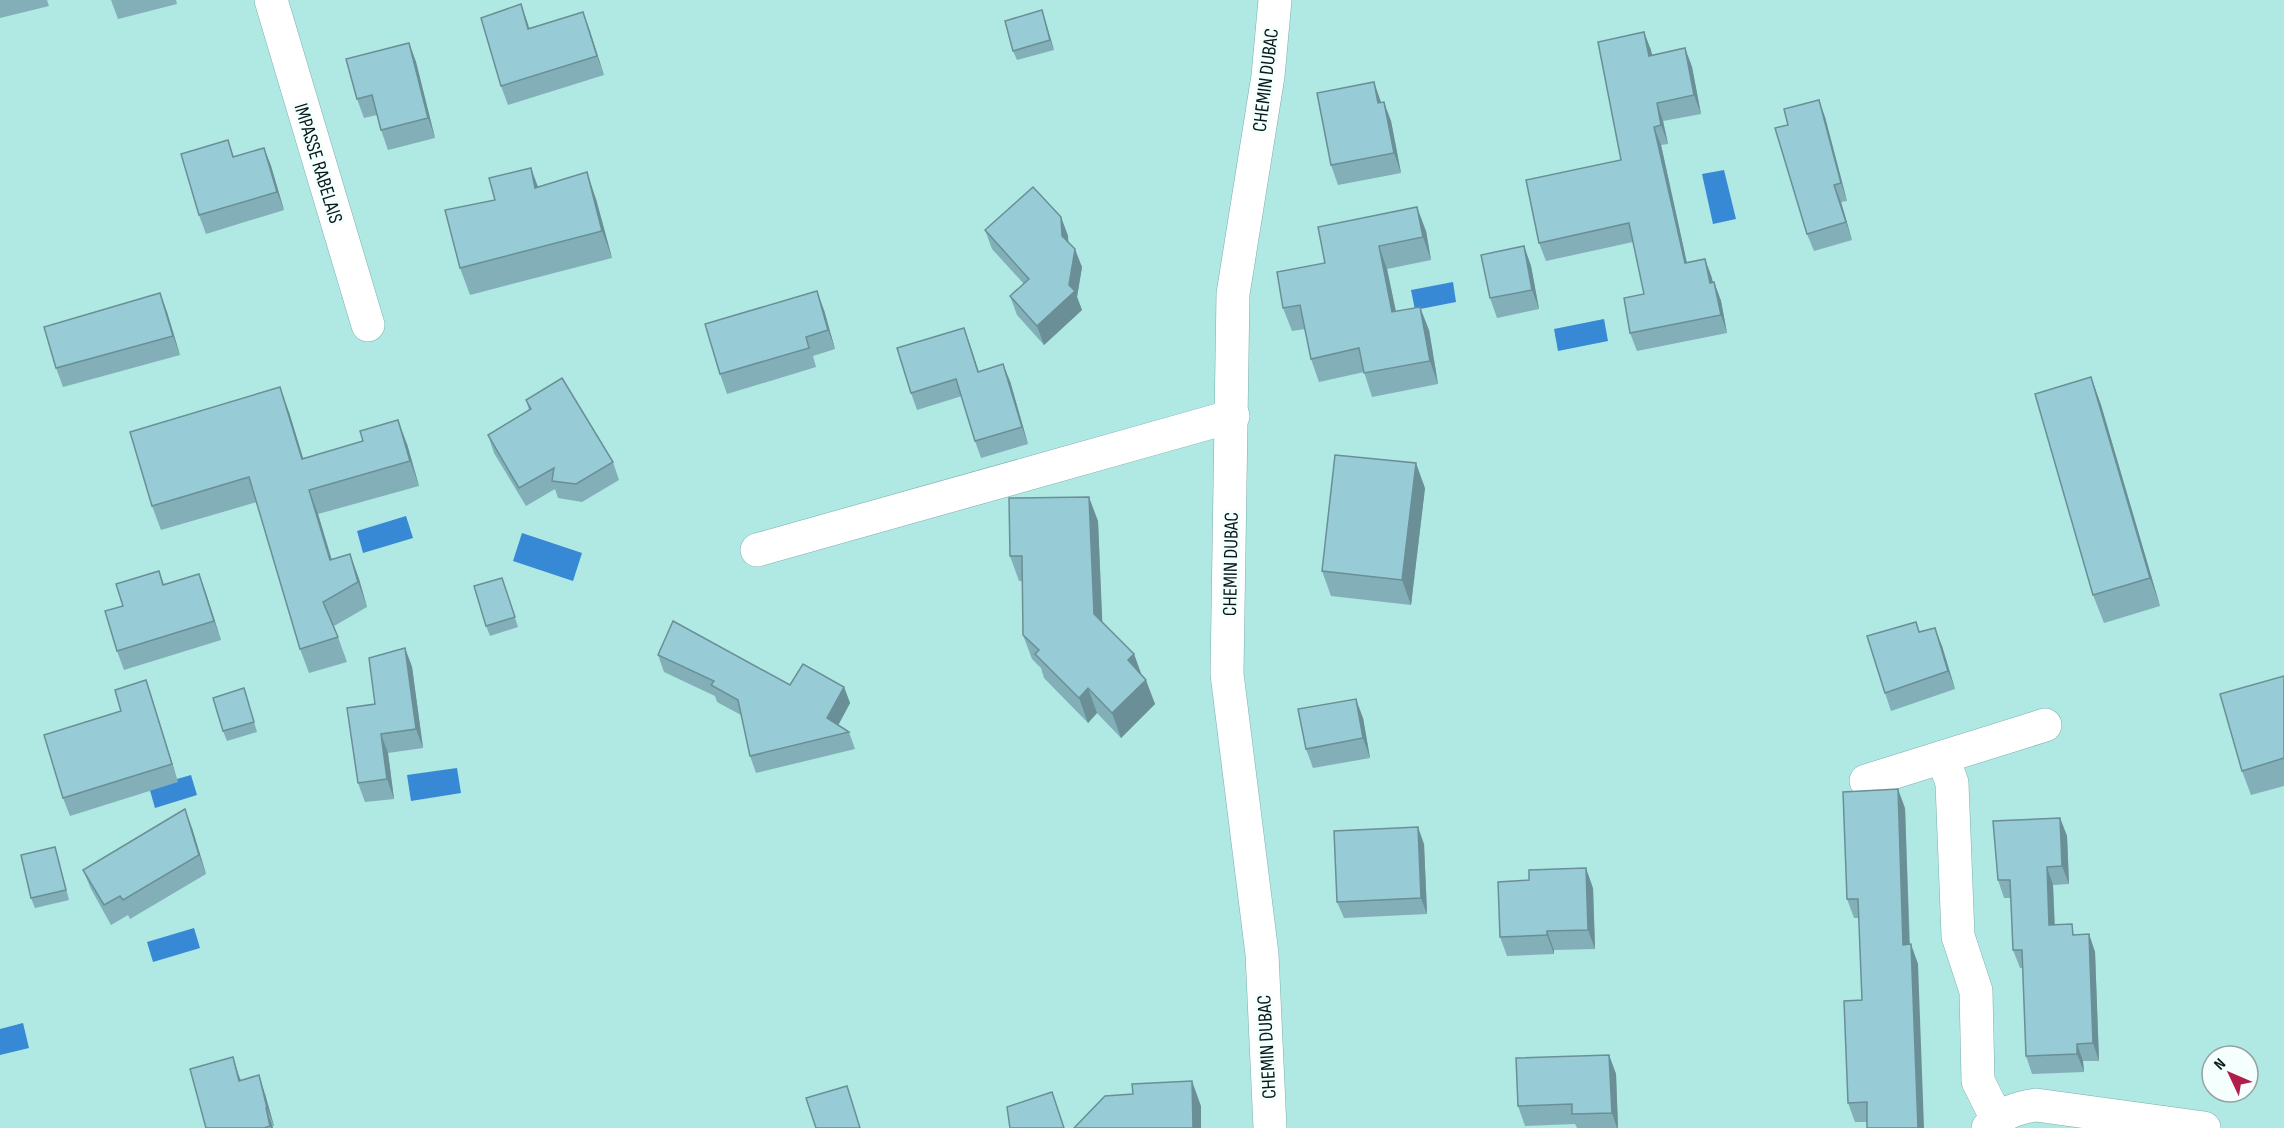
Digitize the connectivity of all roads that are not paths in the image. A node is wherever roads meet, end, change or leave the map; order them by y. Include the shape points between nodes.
1 (271, 0) edge
2 (1275, 0) edge
3 (368, 325) dead end
4 (1233, 416) junction
5 (757, 550) dead end
6 (2045, 725) dead end
7 (1943, 757) junction
8 (1866, 781) dead end
9 (1993, 1123) edge
10 (1270, 1128) edge
11 (2204, 1128) edge

1 - 3 street, IMPASSE RABELAIS
2 - 4 street, CHEMIN DUBAC via 1268,76 1233,294
4 - 5 street
4 - 10 street, CHEMIN DUBAC via 1227,674 1262,954
6 - 7 street
7 - 8 street
7 - 9 street via 1952,783 1958,936 1976,991 1978,1081
9 - 11 street via 2014,1108 2036,1105

